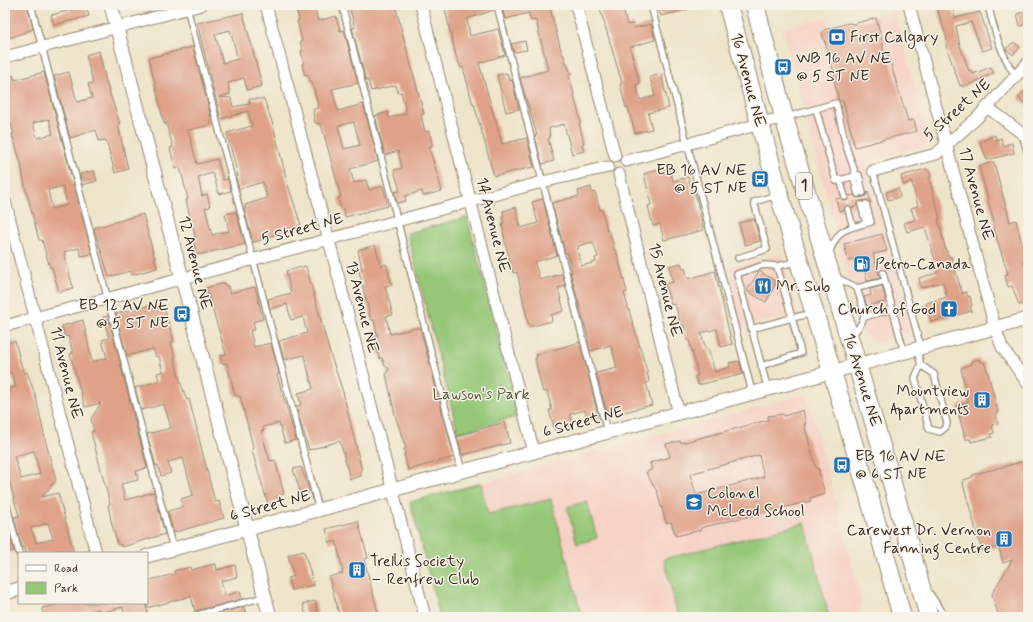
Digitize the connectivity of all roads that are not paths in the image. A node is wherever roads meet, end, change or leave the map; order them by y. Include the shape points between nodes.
1 (32, 5) edge
2 (111, 5) edge
3 (201, 5) edge
4 (266, 5) edge
5 (342, 5) edge
6 (421, 5) edge
7 (496, 5) edge
8 (576, 5) edge
9 (651, 5) edge
10 (728, 5) edge
11 (755, 5) edge
12 (909, 5) edge
13 (988, 5) edge
14 (186, 7) edge
15 (117, 27) junction
16 (42, 47) junction
17 (5, 57) edge
18 (1028, 63) edge
19 (1016, 77) junction
20 (987, 107) junction
21 (816, 109) junction
22 (784, 117) junction
23 (760, 124) junction
24 (1025, 136) edge
25 (687, 144) junction
26 (946, 145) junction
27 (1028, 155) edge
28 (615, 156) junction
29 (626, 161) junction
30 (608, 167) junction
31 (873, 170) joint
32 (619, 174) junction
33 (856, 175) junction
34 (840, 180) junction
35 (542, 182) junction
36 (779, 194) junction
37 (861, 194) dead end
38 (845, 197) dead end
39 (470, 201) junction
40 (5, 202) edge
41 (864, 205) dead end
42 (848, 209) dead end
43 (397, 221) junction
44 (853, 227) junction
45 (328, 239) junction
46 (253, 258) junction
47 (738, 258) dead end
48 (798, 261) junction
49 (777, 266) junction
50 (828, 268) junction
51 (883, 272) dead end
52 (182, 278) junction
53 (885, 281) junction
54 (857, 288) junction
55 (108, 298) junction
56 (893, 309) junction
57 (814, 312) junction
58 (864, 317) junction
59 (35, 318) junction
60 (792, 318) junction
61 (1028, 319) edge
62 (5, 326) edge
63 (995, 328) junction
64 (751, 329) junction
65 (849, 338) junction
66 (919, 349) junction
67 (904, 353) junction
68 (921, 365) junction
69 (761, 366) junction
70 (857, 366) junction
71 (832, 373) junction
72 (1028, 384) edge
73 (768, 390) junction
74 (752, 395) junction
75 (679, 414) junction
76 (607, 433) junction
77 (534, 453) junction
78 (462, 472) junction
79 (392, 490) junction
80 (5, 499) edge
81 (319, 510) junction
82 (247, 530) junction
83 (173, 549) junction
84 (19, 552) edge
85 (96, 552) edge
86 (148, 556) edge
87 (918, 576) junction
88 (18, 589) edge
89 (5, 593) edge
90 (264, 597) junction
91 (198, 616) edge
92 (190, 617) edge
93 (270, 617) edge
94 (425, 617) edge
95 (902, 617) edge
96 (929, 617) edge
97 (946, 617) edge

1 - 16 lane
2 - 15 street, 12 Avenue NE
3 - 14 street
4 - 45 street, 13 Avenue NE
5 - 43 lane
6 - 39 street, 14 Avenue NE
7 - 35 lane
8 - 28 street
9 - 25 lane
10 - 23 highway, 16 Avenue NE / 1
11 - 22 highway, 16 Avenue NE / 1
12 - 26 street, 17 Avenue NE
13 - 19 lane via 996,39 1005,61
14 - 15 street
14 - 46 lane
15 - 16 street
15 - 52 street, 12 Avenue NE
16 - 17 street
16 - 55 lane
18 - 19 street, 5 Street NE
19 - 20 street, 5 Street NE
20 - 24 street
20 - 26 street, 5 Street NE
21 - 22 lane
21 - 33 lane via 836,103
21 - 34 lane via 836,180
22 - 23 street
22 - 50 highway, 16 Avenue NE / 1
23 - 25 street
23 - 36 highway, 16 Avenue NE / 1
24 - 27 lane
25 - 29 street
25 - 74 lane
26 - 31 street, 5 Street NE via 936,154
26 - 63 street, 17 Avenue NE
28 - 29 street
28 - 30 street
29 - 32 street via 626,169
30 - 32 street via 611,172
30 - 35 street, 5 Street NE
31 - 66 lane
32 - 75 street, 15 Avenue NE
33 - 34 lane
33 - 37 lane
34 - 38 lane
35 - 39 street, 5 Street NE
35 - 76 lane
36 - 47 lane via 754,202 767,249
36 - 48 highway, 16 Avenue NE / 1
39 - 43 street, 5 Street NE
39 - 77 street, 14 Avenue NE
40 - 59 street, 11 Avenue NE
41 - 44 lane via 871,222
42 - 44 lane
43 - 45 street, 5 Street NE
43 - 78 lane
44 - 50 lane via 841,231 835,239
45 - 46 street, 5 Street NE
45 - 79 street, 13 Avenue NE
46 - 52 street, 5 Street NE
46 - 81 lane
48 - 49 lane
48 - 57 highway, 16 Avenue NE / 1
49 - 60 lane
49 - 64 lane via 764,265 737,274
50 - 54 lane
50 - 65 highway, 16 Avenue NE / 1
51 - 53 lane
52 - 55 street, 5 Street NE
52 - 82 street, 12 Avenue NE
53 - 54 lane
53 - 56 lane
54 - 58 lane
55 - 59 street, 5 Street NE
55 - 83 lane
56 - 58 lane
56 - 67 lane
57 - 60 lane
57 - 71 highway, 16 Avenue NE / 1
58 - 65 lane via 862,326
59 - 62 street, 5 Street NE
59 - 85 street, 11 Avenue NE
60 - 64 lane
60 - 69 lane via 801,353
61 - 63 street, 6 Street NE
63 - 66 street, 6 Street NE
63 - 72 street, 17 Avenue NE via 1002,346
64 - 69 lane
65 - 70 highway, 16 Avenue NE / 1
66 - 67 street, 6 Street NE
66 - 68 lane
67 - 70 street, 6 Street NE
68 - 68 lane via 934,374 947,423 940,432 929,429 915,378
69 - 73 lane
70 - 71 street, 6 Street NE
70 - 87 highway, 16 Avenue NE / 1
71 - 73 street, 6 Street NE
71 - 95 highway, 16 Avenue NE / 1
73 - 74 street, 6 Street NE
74 - 75 street, 6 Street NE
75 - 76 street, 6 Street NE
76 - 77 street, 6 Street NE
77 - 78 street, 6 Street NE
78 - 79 street, 6 Street NE
79 - 81 street, 6 Street NE
79 - 94 street, 13 Avenue NE
80 - 84 lane
81 - 82 street, 6 Street NE
82 - 83 street, 6 Street NE
82 - 90 street, 12 Avenue NE
83 - 86 street, 6 Street NE
87 - 96 highway, 16 Avenue NE / 1
87 - 97 lane
88 - 89 street
90 - 91 lane
90 - 93 street, 12 Avenue NE
91 - 92 lane

